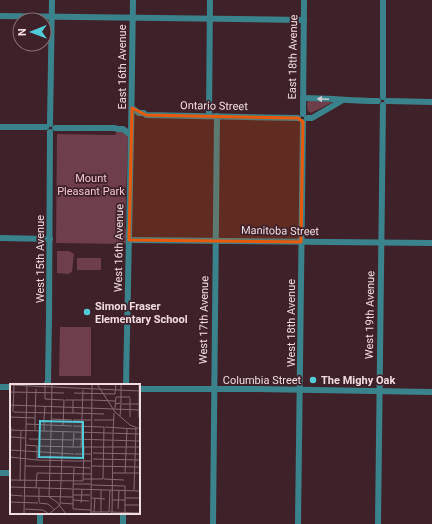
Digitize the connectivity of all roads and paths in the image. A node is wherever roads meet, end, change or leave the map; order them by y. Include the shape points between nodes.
1 (52, 0) edge
2 (133, 0) edge
3 (210, 0) edge
4 (304, 0) edge
5 (383, 0) edge
6 (51, 12) edge
7 (0, 16) edge
8 (12, 16) edge
9 (52, 16) edge
10 (132, 17) junction
11 (210, 18) junction
12 (304, 20) junction
13 (51, 52) edge
14 (303, 98) junction
15 (343, 100) junction
16 (383, 101) junction
17 (432, 102) edge
18 (132, 108) junction
19 (209, 116) junction
20 (217, 116) junction
21 (303, 118) junction
22 (0, 127) edge
23 (50, 128) junction
24 (131, 135) junction
25 (0, 238) edge
26 (50, 239) junction
27 (129, 240) junction
28 (215, 240) junction
29 (301, 242) junction
30 (381, 242) junction
31 (432, 243) edge
32 (47, 384) edge
33 (124, 384) edge
34 (140, 389) edge
35 (214, 389) junction
36 (300, 390) junction
37 (379, 391) junction
38 (432, 392) edge
39 (213, 524) edge
40 (298, 524) edge
41 (378, 524) edge

1 - 6 street, West 15th Avenue
2 - 10 street, East 16th Avenue
3 - 11 street
4 - 12 street, East 18th Avenue
5 - 16 street, West 19th Avenue
7 - 8 street
9 - 10 street
10 - 11 street
10 - 18 street, East 16th Avenue
11 - 12 street
11 - 19 street
12 - 14 street, East 18th Avenue
13 - 23 street, West 15th Avenue
15 -> 14 street
14 - 21 street, East 18th Avenue
15 - 16 street
15 - 21 street, Ontario Street via 312,118
16 - 17 street
16 - 30 street, West 19th Avenue
18 - 19 street, Ontario Street via 146,115
18 - 24 street, East 16th Avenue
19 - 20 street, Ontario Street
20 - 21 street, Ontario Street
20 - 28 street, West 17th Avenue
21 - 29 street, West 18th Avenue
22 - 23 street
23 - 24 street via 114,128
23 - 26 street, West 15th Avenue
24 - 27 street, West 16th Avenue
25 - 26 street
26 - 32 street, West 15th Avenue
27 - 28 street, Manitoba Street
27 - 33 street, West 16th Avenue
28 - 29 street, Manitoba Street
28 - 35 street, West 17th Avenue
29 - 30 street, Manitoba Street
29 - 36 street, West 18th Avenue
30 - 31 street, Manitoba Street
30 - 37 street, West 19th Avenue
34 - 35 street, Columbia Street
35 - 36 street, Columbia Street
35 - 39 street, West 17th Avenue
36 - 37 street, Columbia Street
36 - 40 street, West 18th Avenue
37 - 38 street, Columbia Street
37 - 41 street, West 19th Avenue

